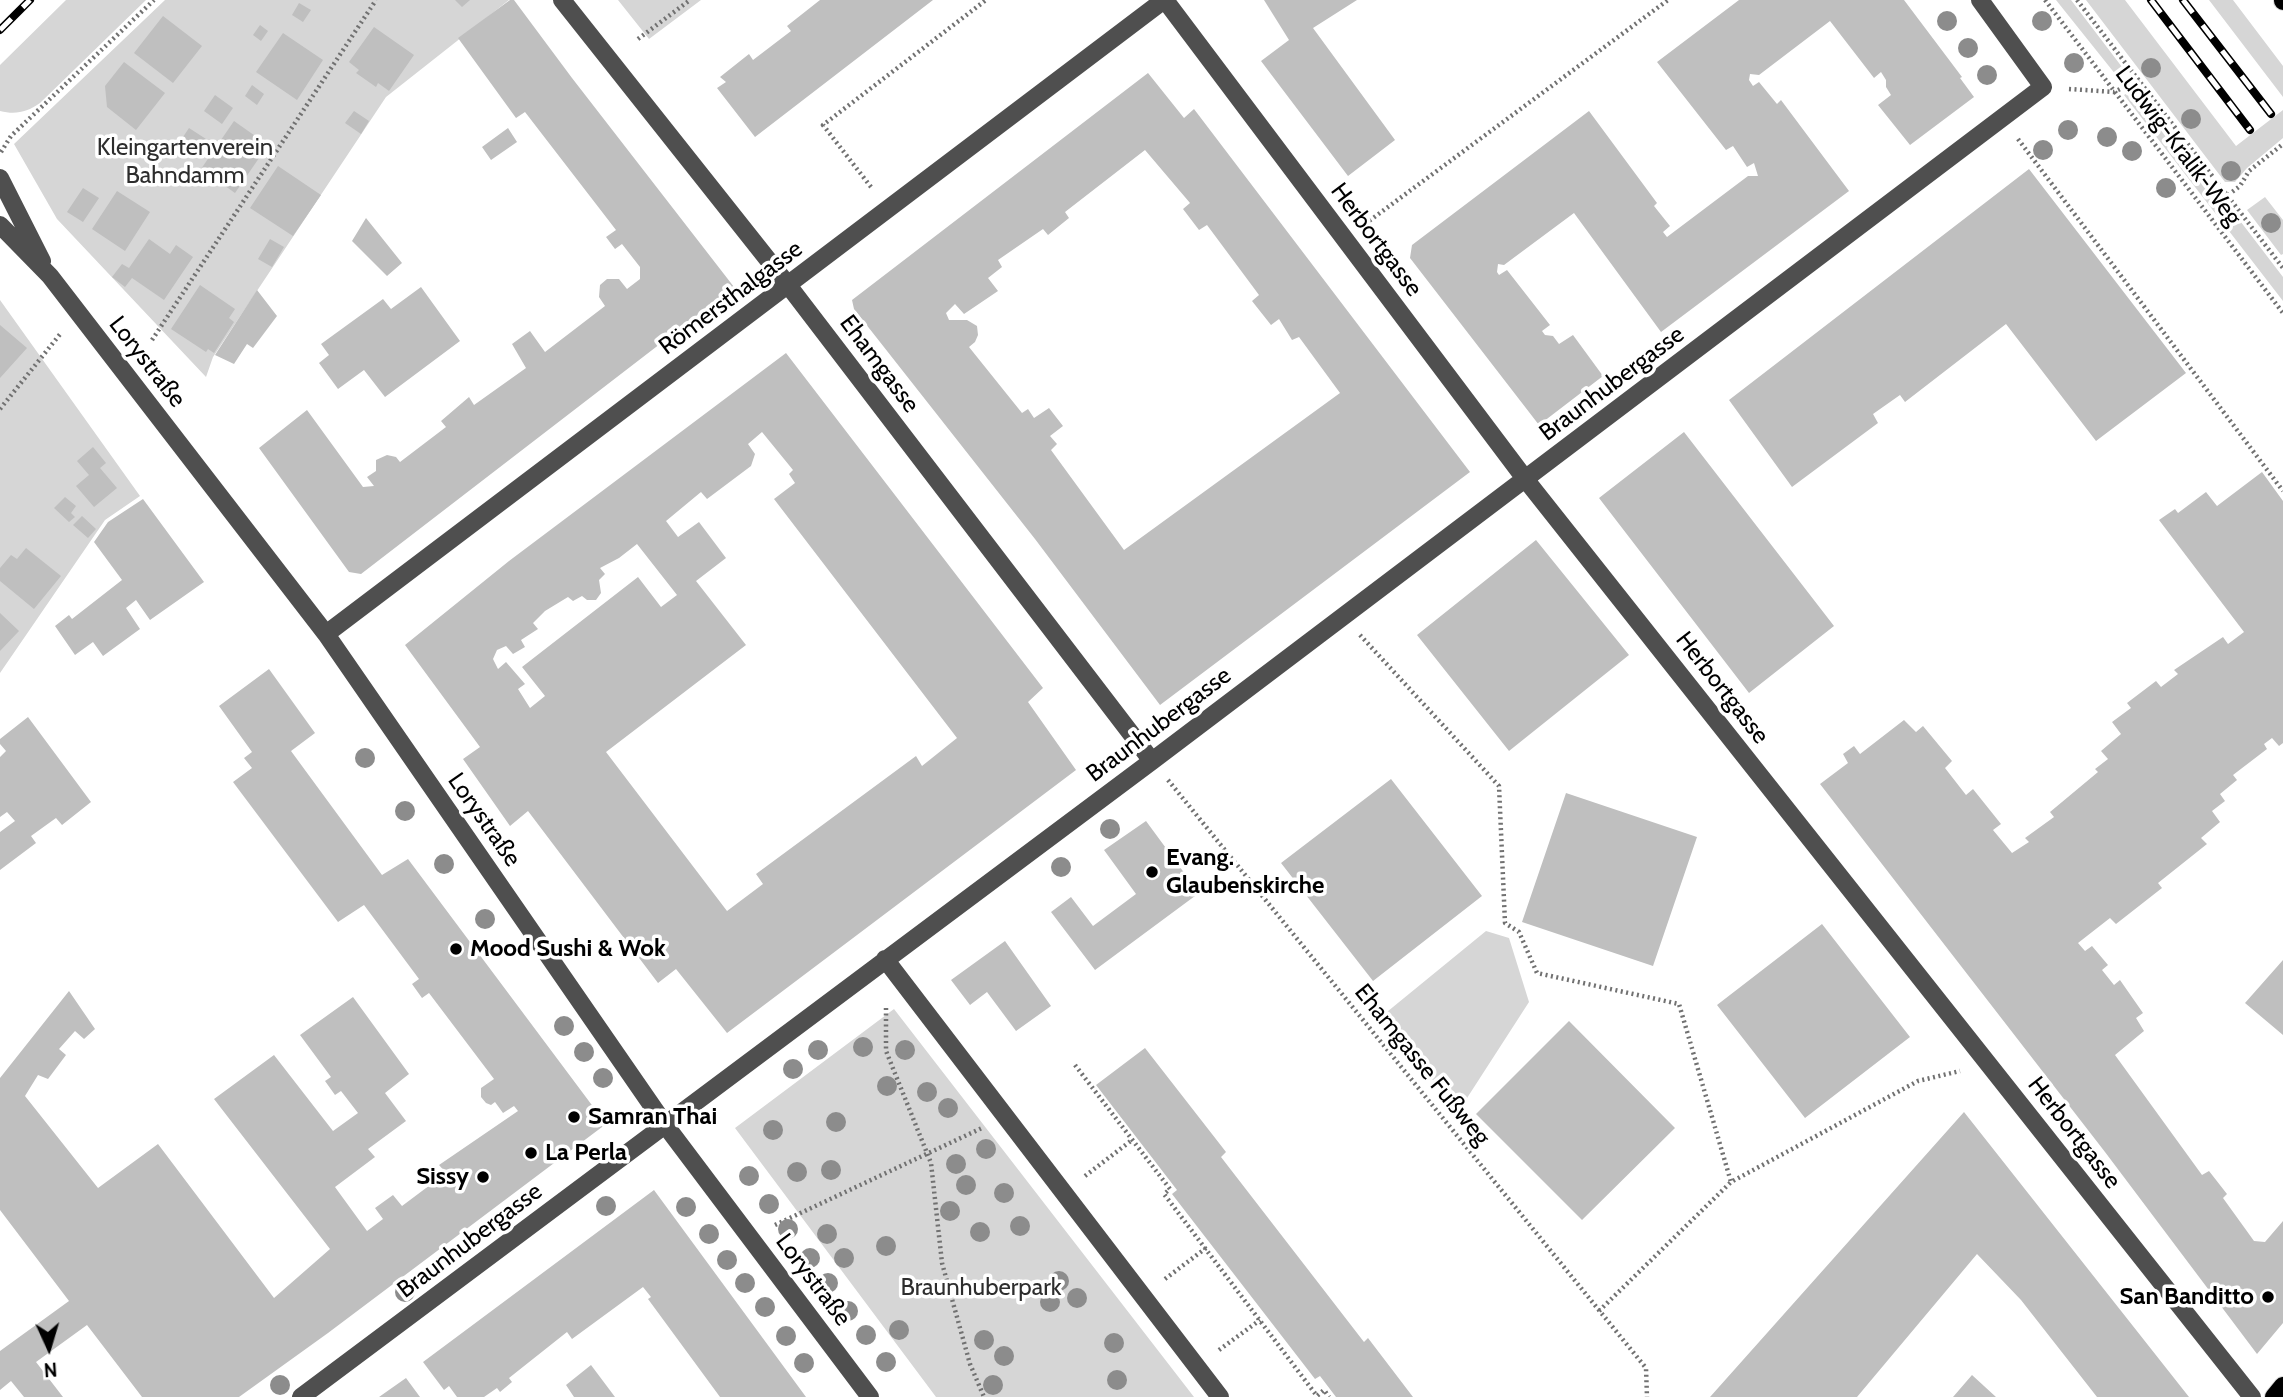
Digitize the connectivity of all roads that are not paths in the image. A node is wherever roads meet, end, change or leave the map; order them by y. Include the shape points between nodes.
1 (562, 0) edge
2 (1165, 0) edge
3 (1980, 0) edge
4 (0, 178) edge
5 (0, 225) edge
6 (50, 276) junction
7 (788, 285) junction
8 (1526, 480) junction
9 (326, 634) junction
10 (1152, 761) junction
11 (885, 959) junction
12 (666, 1126) junction
13 (2283, 1386) edge
14 (301, 1397) edge
15 (870, 1397) edge
16 (1220, 1397) edge
17 (2252, 1397) edge
18 (2274, 1397) edge

1 - 7 street, Ehamgasse
2 - 7 street, Römersthalgasse
2 - 8 street, Herbortgasse
3 - 8 street, Braunhubergasse via 2043,87
4 - 6 street, Lorystraße
5 - 6 street, Lorystraße
6 - 9 street, Lorystraße
7 - 9 street, Römersthalgasse
7 - 10 street, Ehamgasse
8 - 10 street, Braunhubergasse
8 - 17 street, Herbortgasse
9 - 12 street, Lorystraße
10 - 11 street, Braunhubergasse
11 - 12 street, Braunhubergasse
11 - 16 street
12 - 14 street, Braunhubergasse
12 - 15 street, Lorystraße
13 - 18 main road

